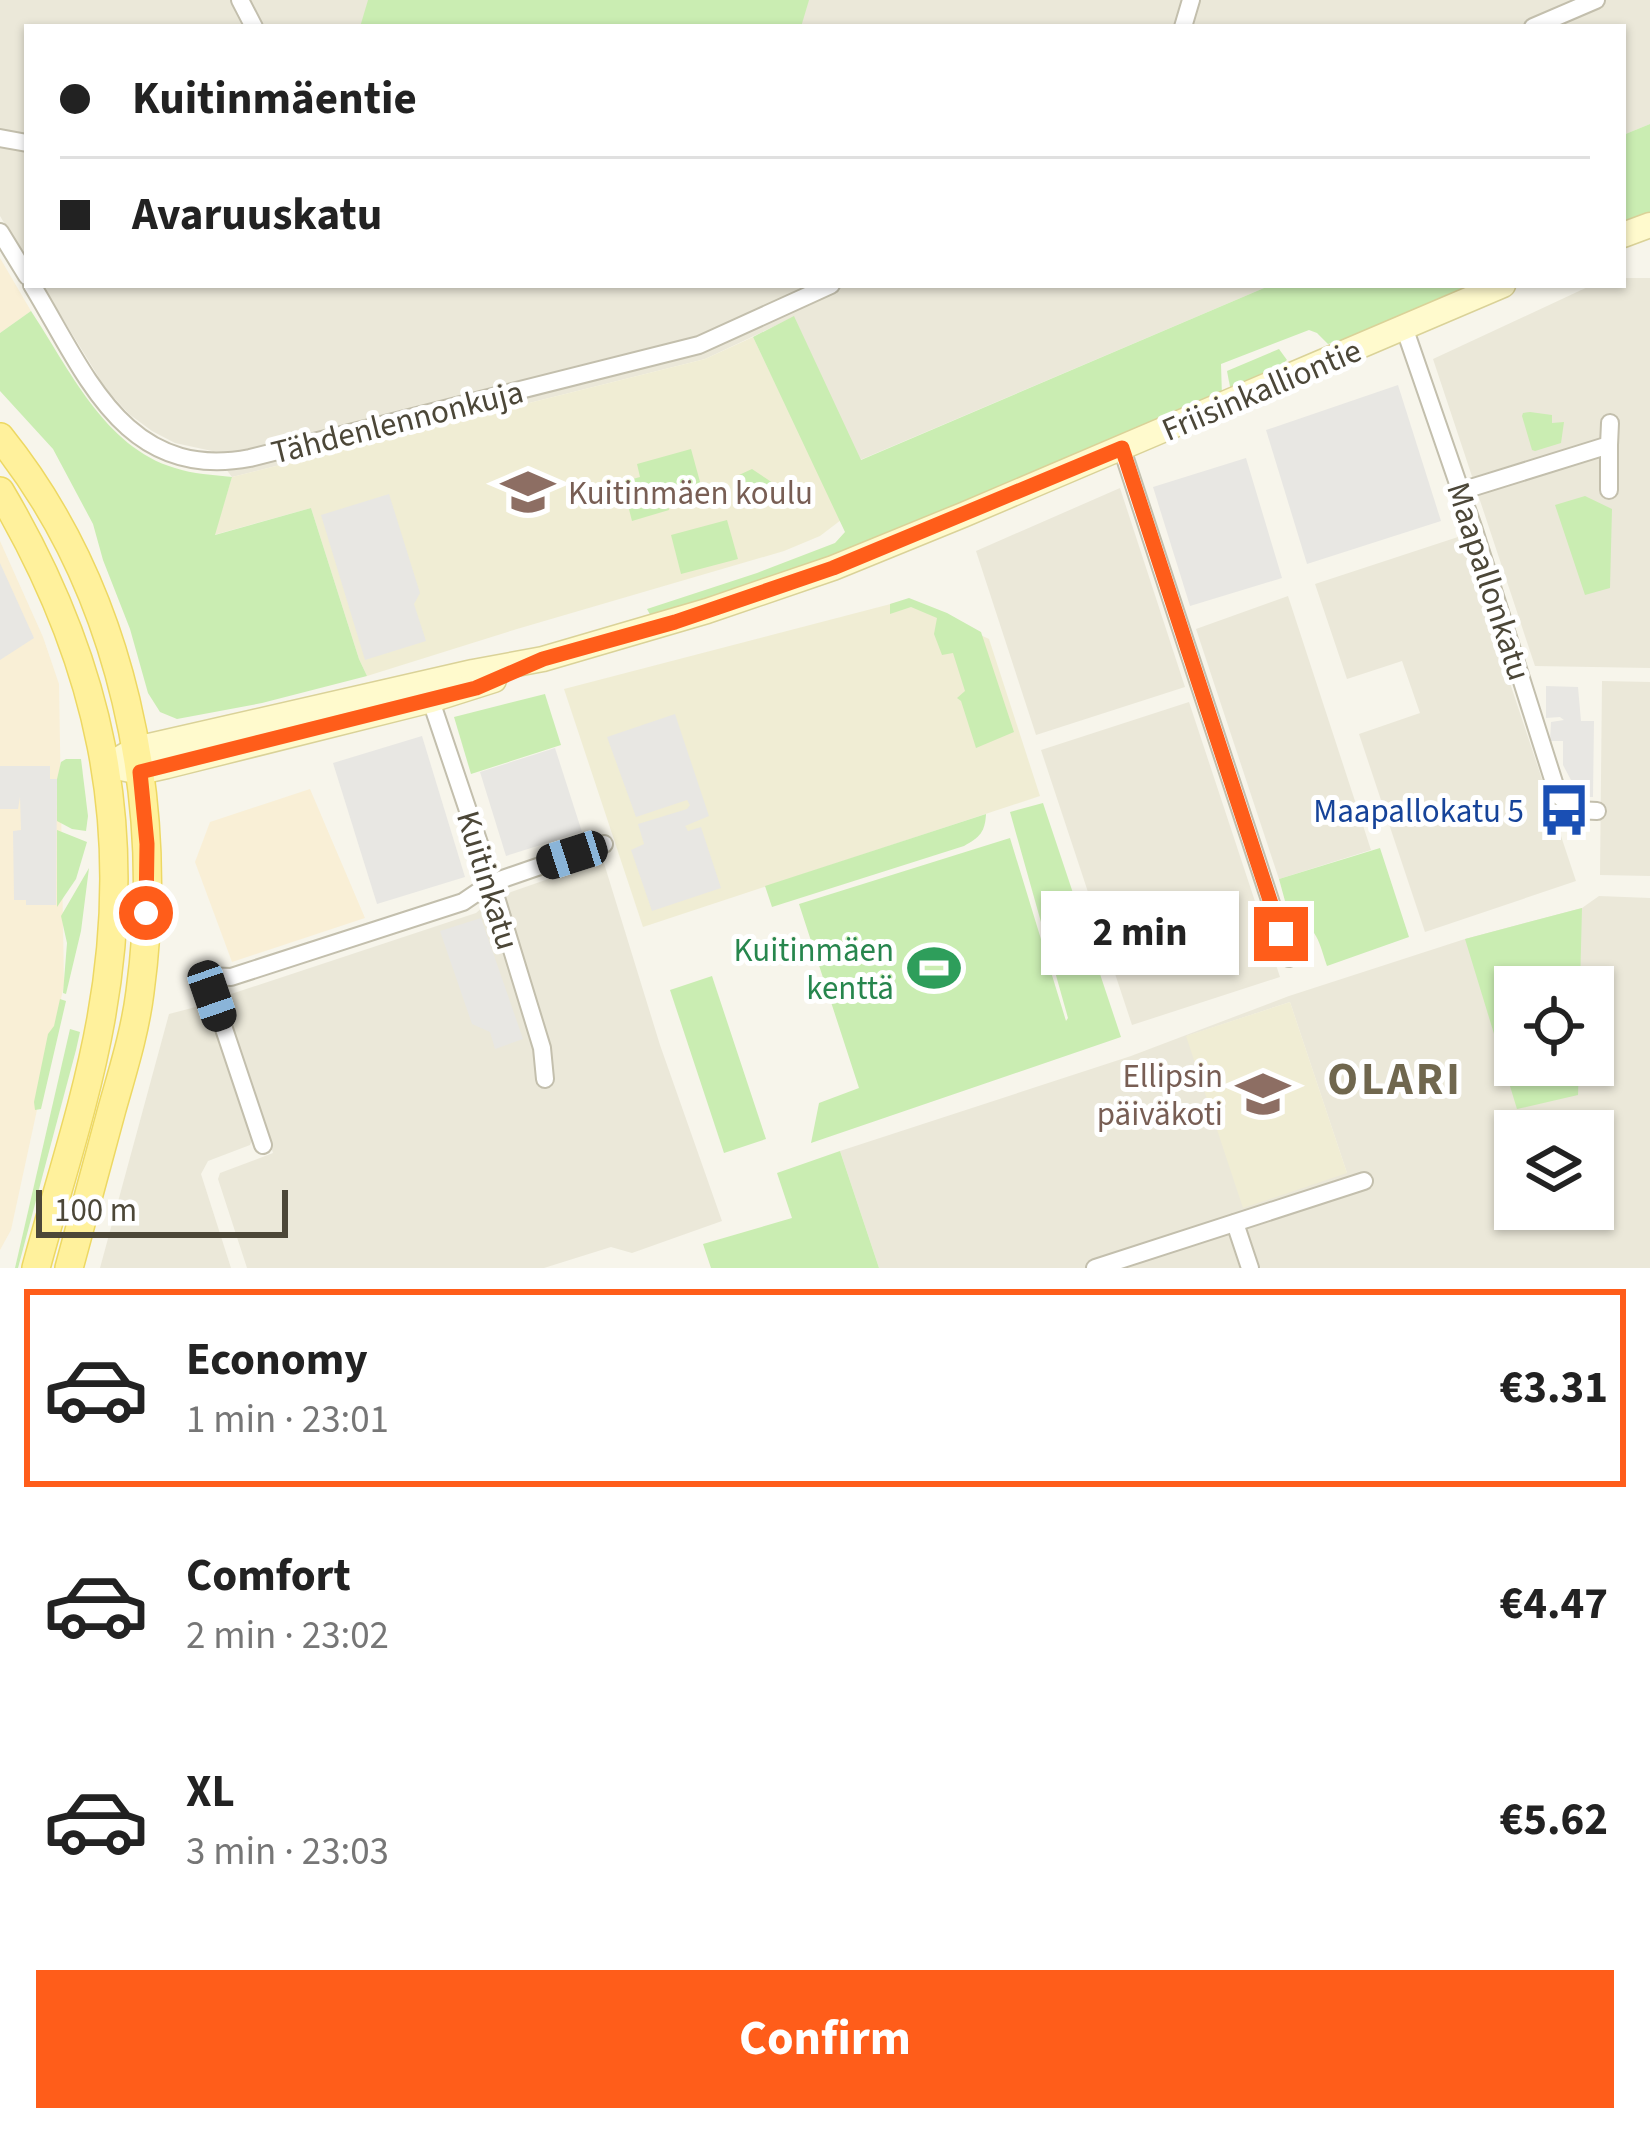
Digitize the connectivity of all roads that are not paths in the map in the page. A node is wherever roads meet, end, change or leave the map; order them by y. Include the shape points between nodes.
1 (1596, 0) edge
2 (1540, 24) edge
3 (0, 232) edge
4 (24, 272) edge
5 (34, 288) edge
6 (824, 288) edge
7 (1496, 288) edge
8 (1405, 327) junction
9 (1610, 423) dead end
10 (0, 437) edge
11 (1609, 445) junction
12 (1122, 448) junction
13 (1609, 490) dead end
14 (0, 491) edge
15 (1461, 491) junction
16 (428, 691) junction
17 (138, 760) junction
18 (106, 766) junction
19 (1597, 811) dead end
20 (604, 844) dead end
21 (491, 883) junction
22 (1289, 958) dead end
23 (545, 1078) dead end
24 (262, 1145) dead end
25 (1364, 1181) dead end
26 (1235, 1223) junction
27 (36, 1268) edge
28 (69, 1268) edge
29 (1095, 1268) edge
30 (1250, 1268) edge

1 - 2 street
3 - 4 street
5 - 6 street, Tähdenlennonkuja via 121,422 161,451 204,462 250,458 699,345
7 - 8 main road, Friisinkalliontie
8 - 12 main road, Friisinkalliontie
8 - 15 street, Maapallonkatu
9 - 11 street
10 - 17 main road via 81,573 120,678
11 - 13 street
11 - 15 street
12 - 16 main road, Friisinkalliontie via 833,568 543,659 476,688
12 - 22 street
14 - 18 main road via 58,599
15 - 19 street, Maapallonkatu via 1558,795 1576,810
16 - 17 main road, Friisinkalliontie
16 - 21 street, Kuitinkatu
17 - 18 main road, Friisinkalliontie
17 - 28 main road via 147,844 140,995
18 - 27 main road via 115,851 107,984
20 - 21 street
21 - 23 street, Kuitinkatu
21 - 24 street via 464,902 231,977 203,976
25 - 26 street
26 - 29 street
26 - 30 street

